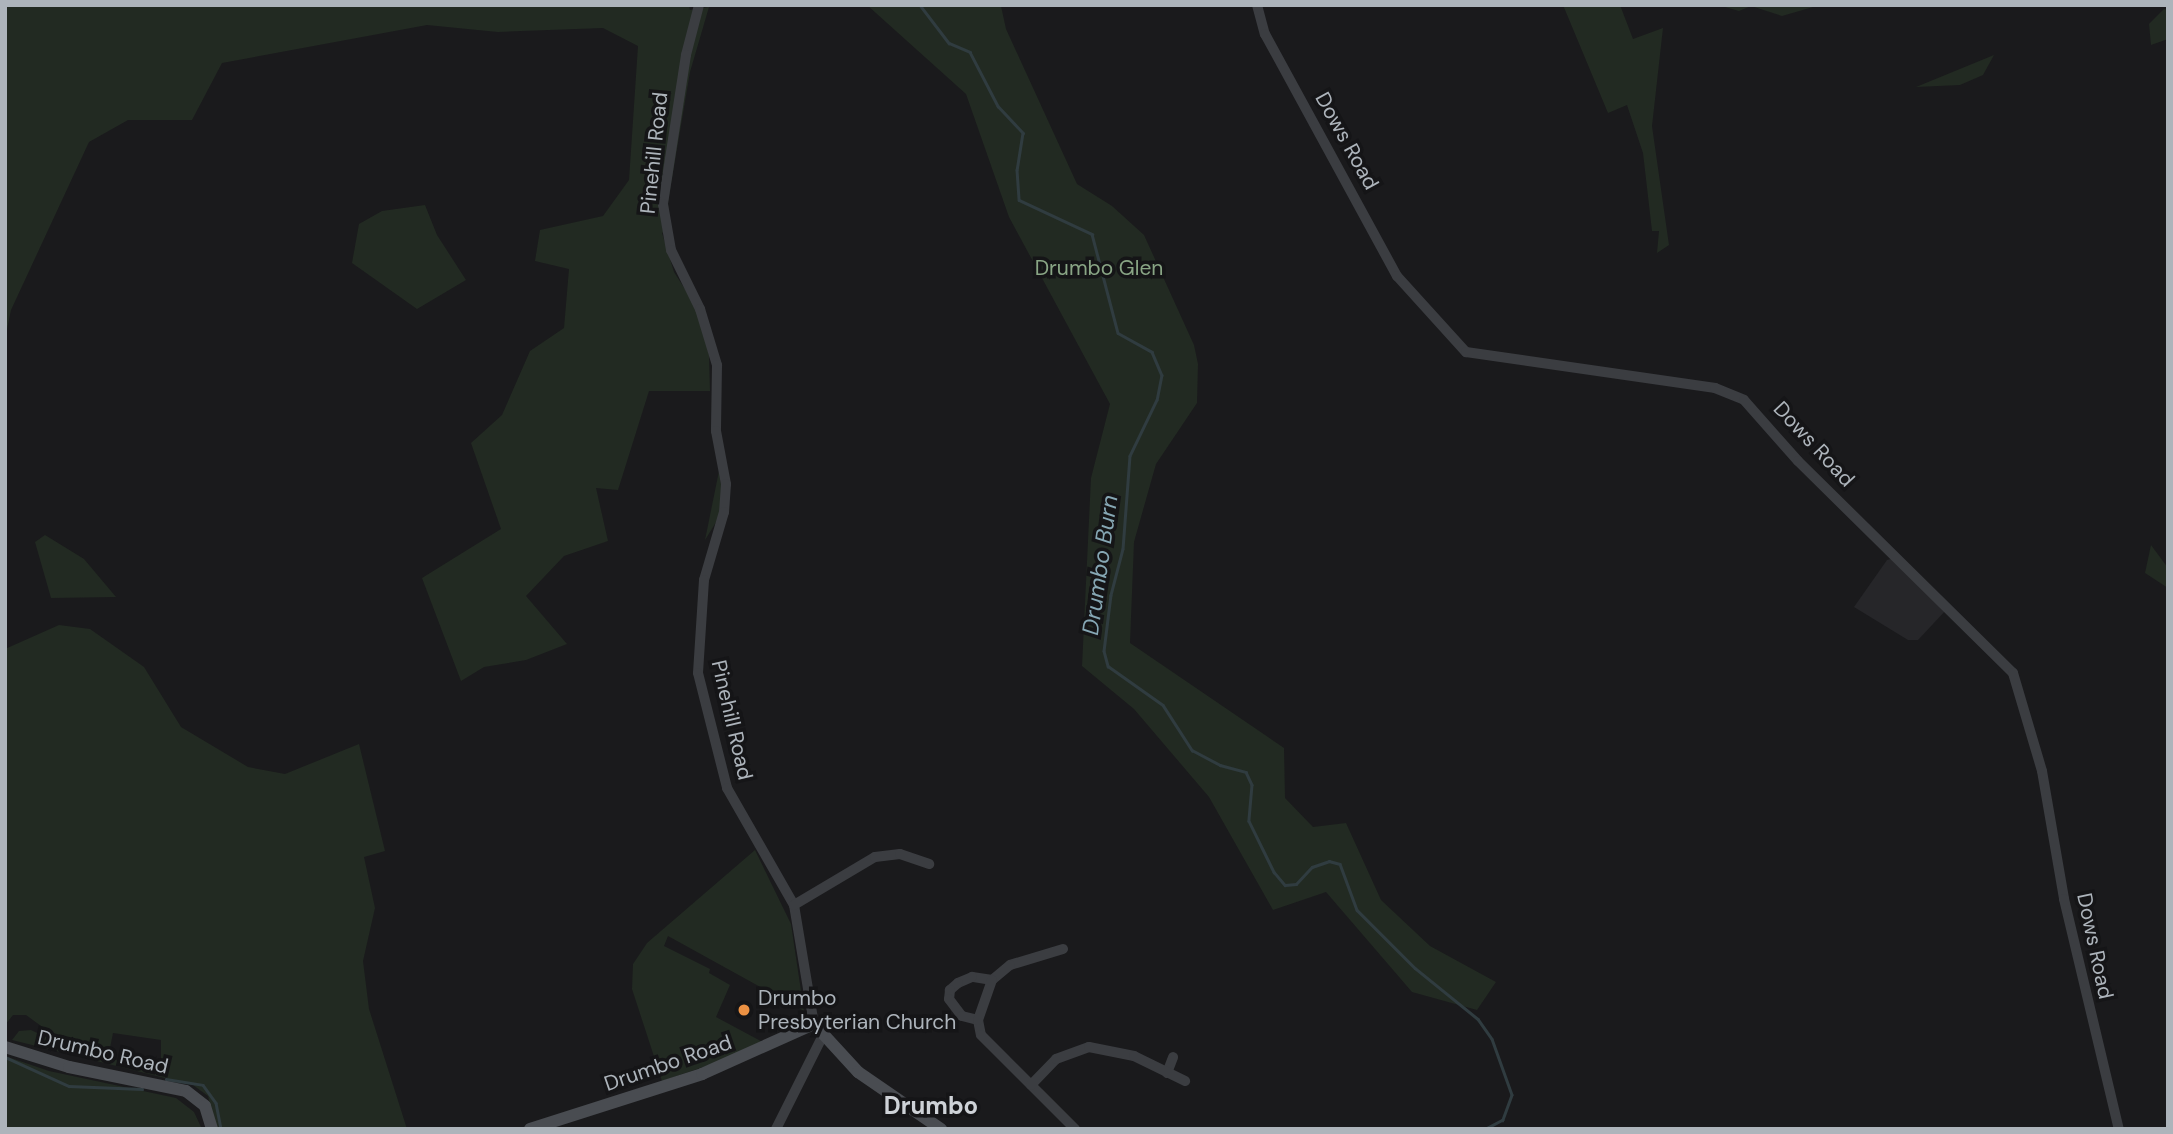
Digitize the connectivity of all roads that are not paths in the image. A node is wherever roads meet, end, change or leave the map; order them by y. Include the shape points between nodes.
1 (699, 5) edge
2 (1258, 5) edge
3 (929, 864) dead end
4 (794, 905) junction
5 (1063, 949) dead end
6 (992, 980) junction
7 (978, 1020) junction
8 (814, 1024) junction
9 (822, 1037) junction
10 (5, 1047) edge
11 (1173, 1057) dead end
12 (1167, 1073) junction
13 (1185, 1081) dead end
14 (1031, 1085) junction
15 (212, 1129) edge
16 (530, 1129) edge
17 (776, 1129) edge
18 (941, 1129) edge
19 (1075, 1129) edge
20 (2119, 1129) edge

1 - 4 street, Pinehill Road via 686,55 663,204 671,250 700,309 717,365 716,431 726,484 724,512 704,580 698,673 727,788
2 - 20 street, Dows Road via 1265,34 1397,276 1466,352 1715,388 1744,400 1798,461 2013,673 2042,771 2064,899
3 - 4 street via 900,854 874,857
4 - 8 street, Pinehill Road
5 - 6 street via 1010,965
6 - 7 street
6 - 7 street via 972,977 950,989 954,1007
7 - 14 street via 981,1035
8 - 9 street
8 - 16 street, Drumbo Road via 712,1070
9 - 17 street
9 - 18 street via 884,1094
10 - 15 street, Drumbo Road via 69,1067 186,1091 205,1106
11 - 12 street
12 - 13 street
12 - 14 street via 1134,1056 1089,1047 1056,1059
14 - 19 street

